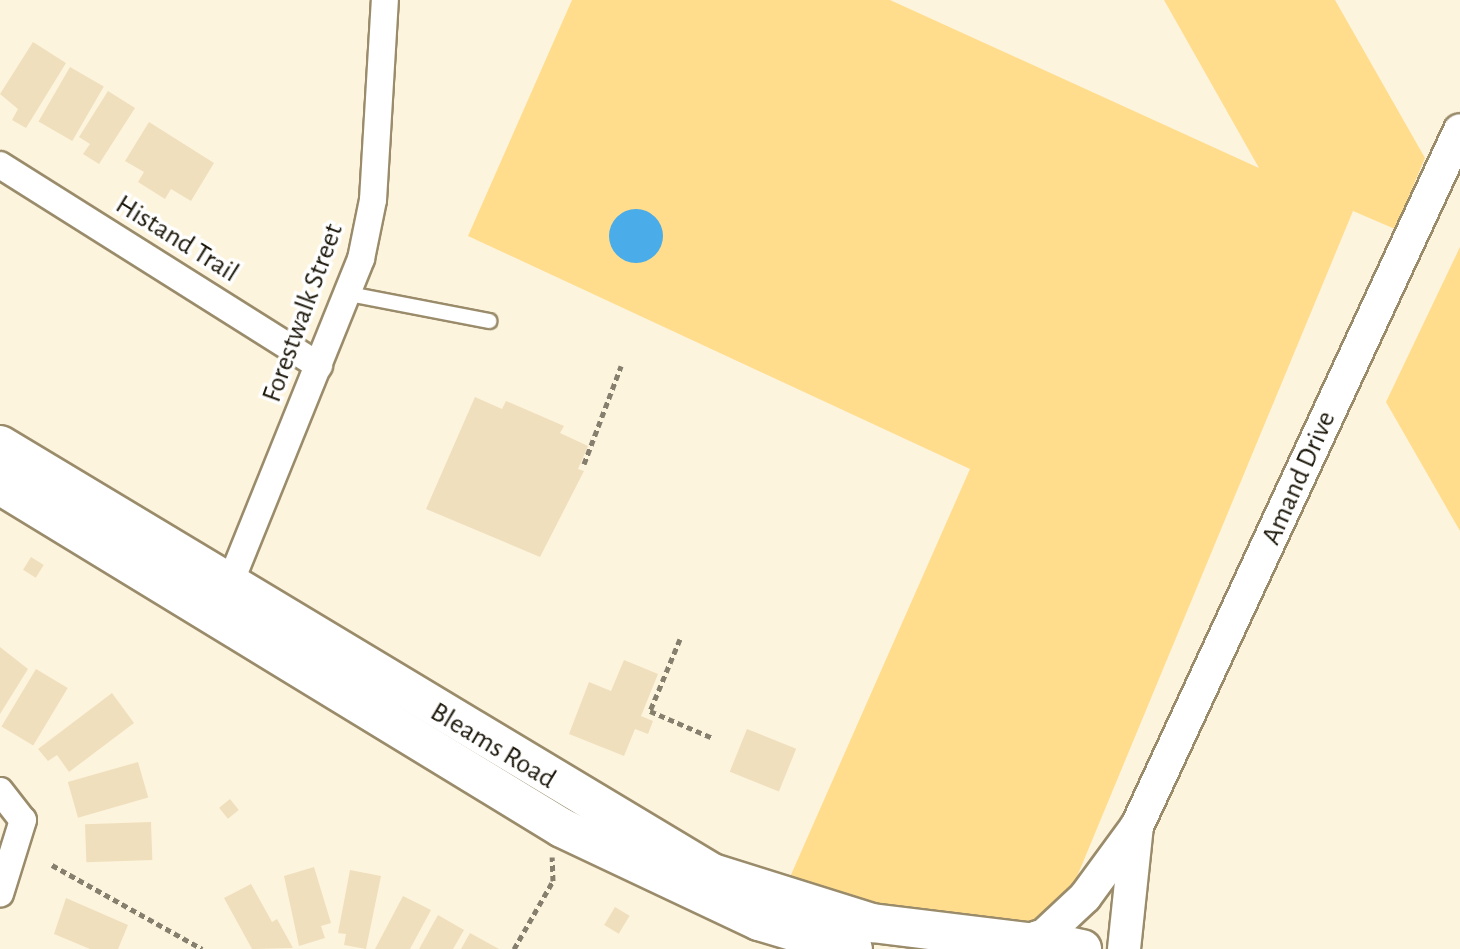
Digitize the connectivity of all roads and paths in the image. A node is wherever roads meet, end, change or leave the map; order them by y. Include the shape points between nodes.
1 (385, 0) edge
2 (1460, 130) edge
3 (0, 165) edge
4 (349, 294) junction
5 (489, 321) dead end
6 (319, 366) junction
7 (621, 366) dead end
8 (0, 445) edge
9 (584, 464) dead end
10 (0, 485) edge
11 (228, 588) junction
12 (680, 639) dead end
13 (713, 738) dead end
14 (0, 791) edge
15 (1137, 826) junction
16 (52, 865) dead end
17 (553, 881) dead end
18 (0, 894) edge
19 (1025, 944) edge
20 (202, 949) edge
21 (514, 949) edge
22 (853, 949) edge
23 (1082, 949) edge
24 (1124, 949) edge

1 - 4 street, Forestwalk Street via 373,200
2 - 15 street, Amand Drive
3 - 6 street, Histand Trail
4 - 5 lane
4 - 6 street, Forestwalk Street
6 - 11 street, Forestwalk Street
7 - 9 path
8 - 11 main road, Bleams Road
10 - 22 main road, Bleams Road via 562,828 759,921
11 - 19 main road, Bleams Road via 712,873 872,923
12 - 13 path via 650,711
14 - 18 street via 23,820
15 - 19 street, Amand Drive via 1085,897
15 - 24 street, Amand Drive
16 - 20 path
17 - 21 path
19 - 23 main road, Bleams Road

